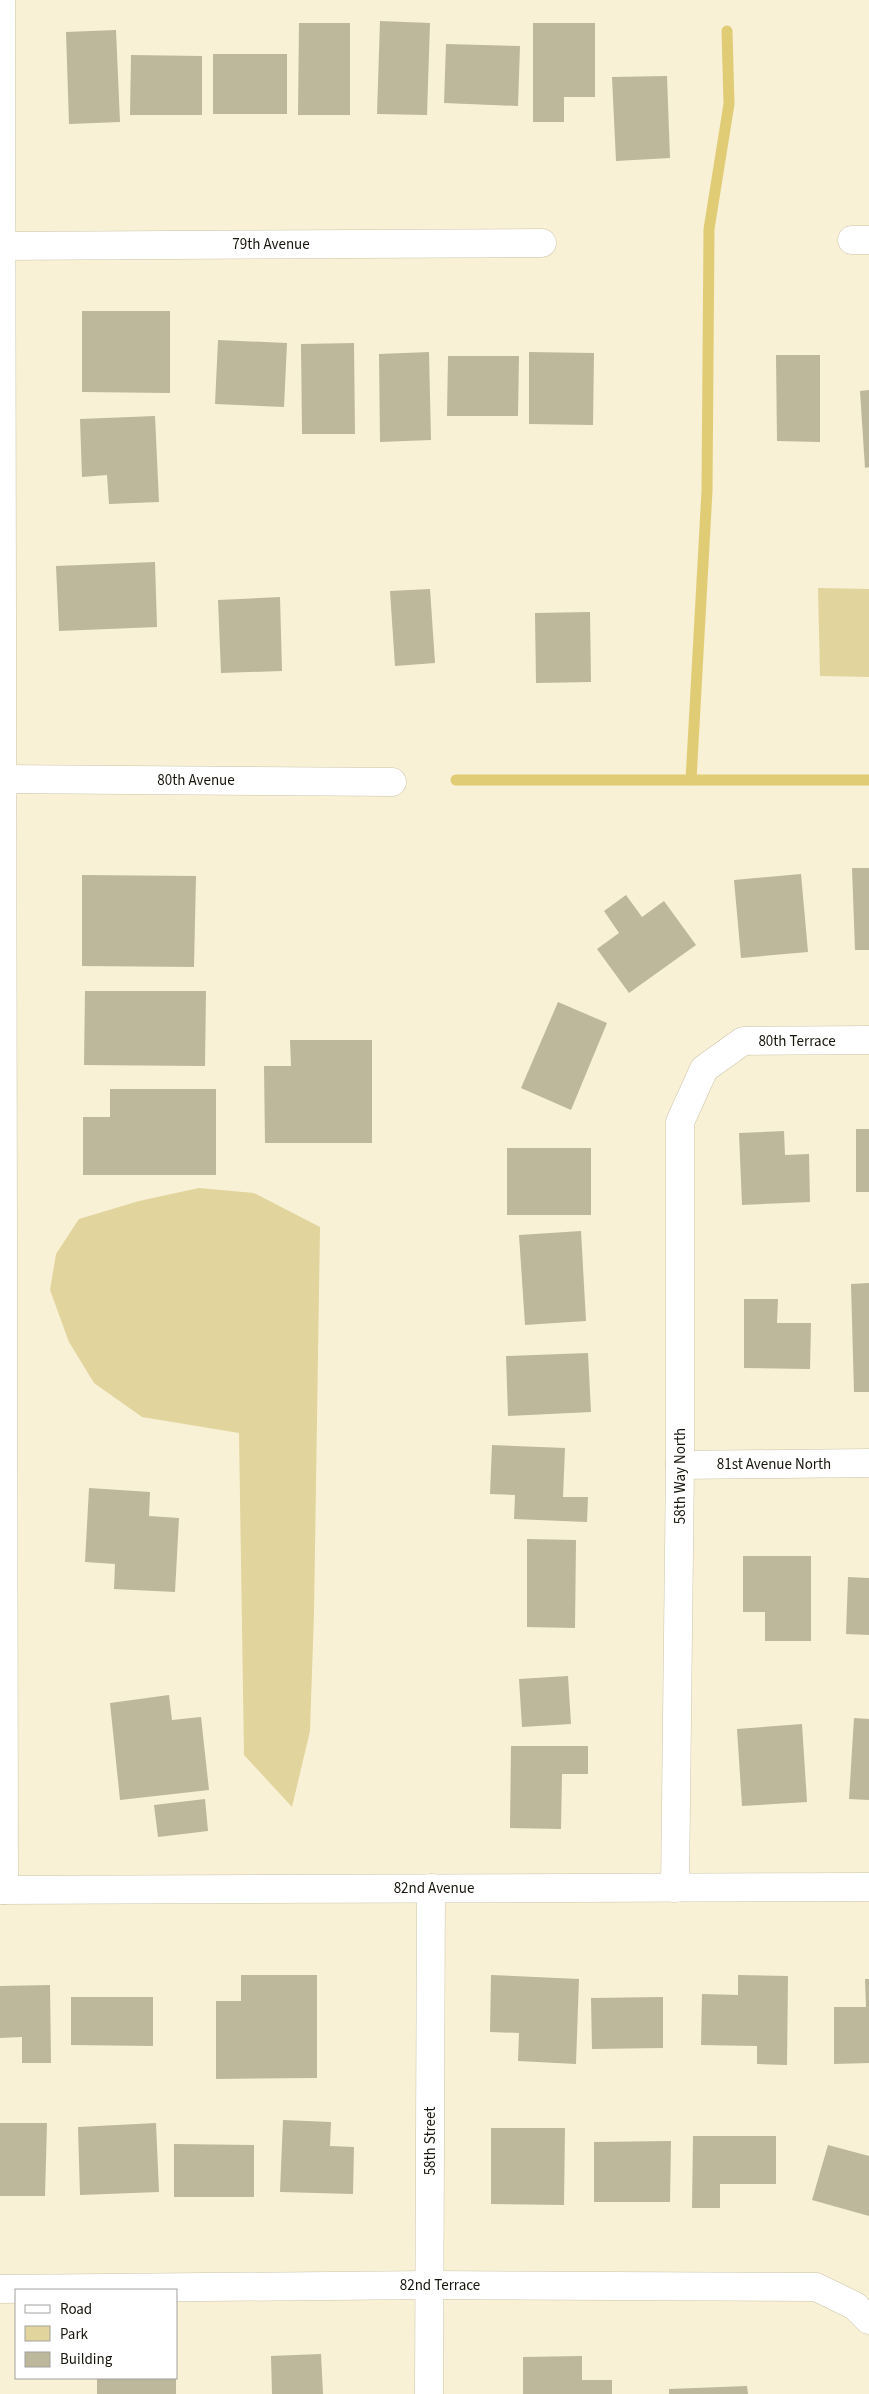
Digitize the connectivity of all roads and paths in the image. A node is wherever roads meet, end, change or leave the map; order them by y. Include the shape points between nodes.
1 (1, 0) edge
2 (542, 243) dead end
3 (0, 246) edge
4 (1, 779) edge
5 (392, 782) dead end
6 (869, 1040) edge
7 (704, 1069) joint
8 (2, 1212) edge
9 (869, 1464) edge
10 (680, 1465) junction
11 (2, 1629) edge
12 (869, 1887) edge
13 (431, 1888) junction
14 (675, 1888) junction
15 (2, 1890) edge
16 (430, 2285) junction
17 (0, 2289) edge
18 (869, 2320) edge
19 (429, 2394) edge

1 - 3 street
2 - 3 street, 79th Avenue
3 - 4 street
4 - 5 street, 80th Avenue
4 - 8 street
6 - 7 street, 80th Terrace via 743,1041
7 - 10 street, 58th Way North via 680,1122
8 - 11 street
9 - 10 street, 81st Avenue North
10 - 14 street, 58th Way North
11 - 15 street
12 - 14 street, 82nd Avenue
13 - 14 street, 82nd Avenue
13 - 15 street, 82nd Avenue
13 - 16 street, 58th Street
16 - 17 street, 82nd Terrace
16 - 18 street, 82nd Terrace via 816,2288 855,2306
16 - 19 street, 58th Street

